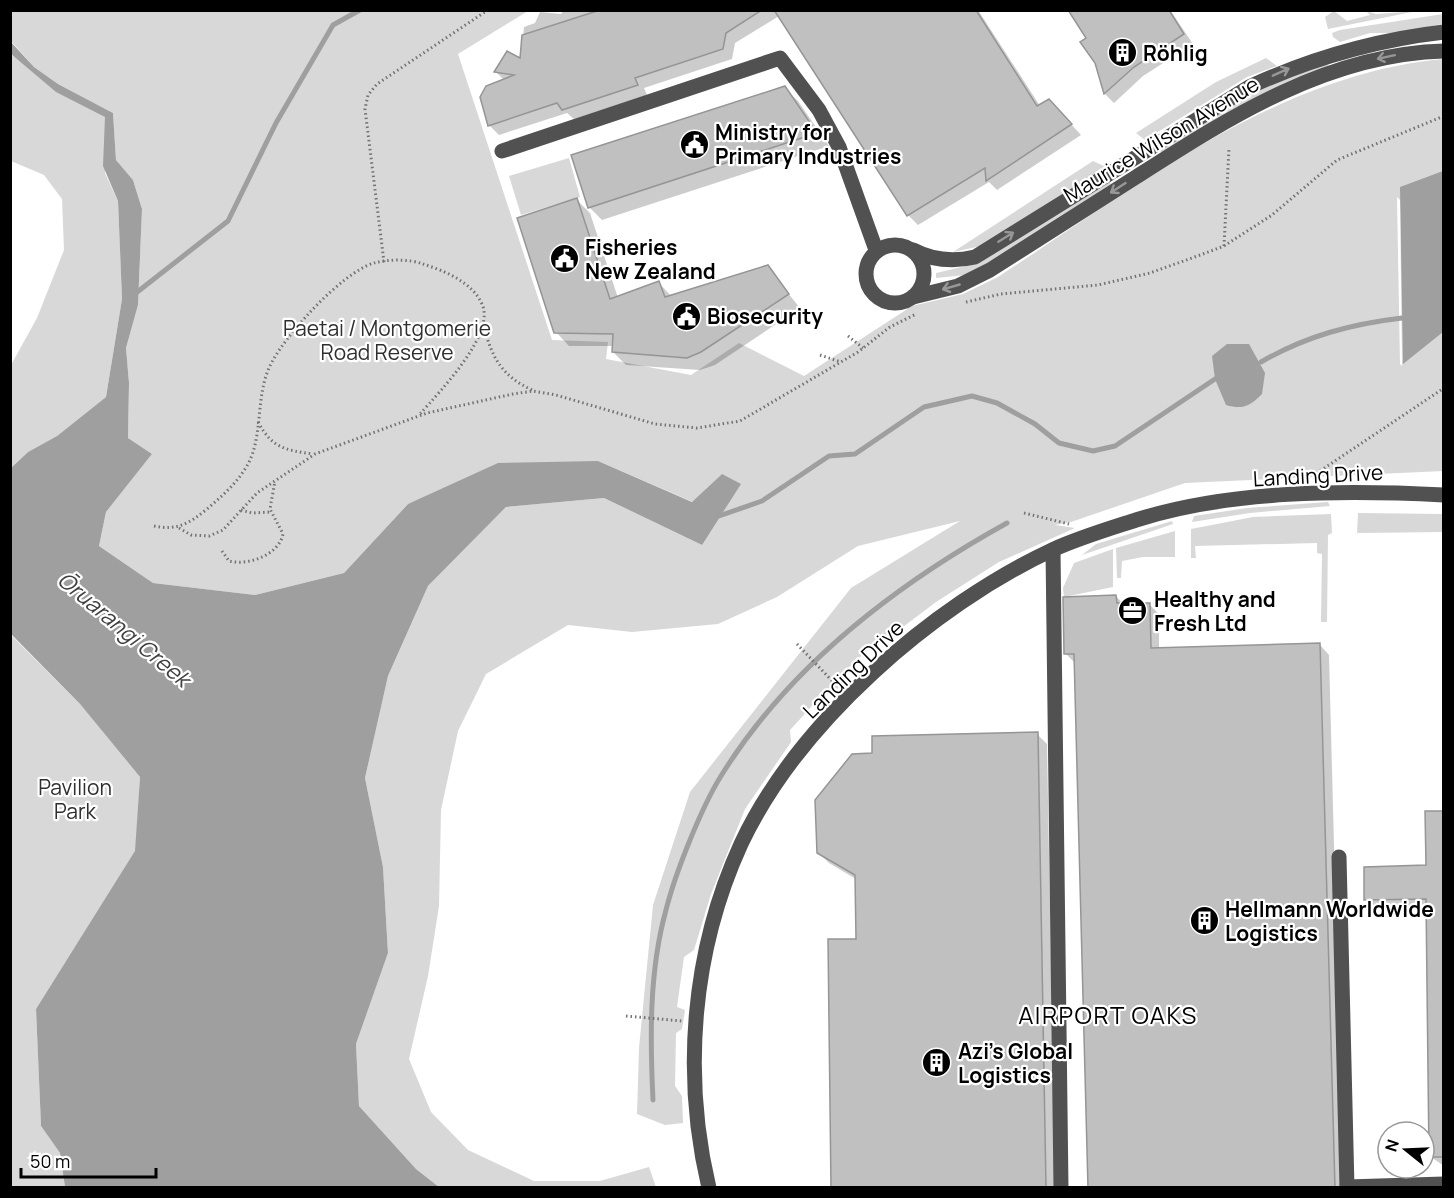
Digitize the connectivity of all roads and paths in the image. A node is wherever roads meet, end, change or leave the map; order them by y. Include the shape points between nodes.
1 (489, 10) edge
2 (1443, 32) edge
3 (1443, 51) edge
4 (1332, 54) junction
5 (1341, 70) junction
6 (1443, 116) edge
7 (1229, 148) dead end
8 (502, 151) dead end
9 (1224, 246) junction
10 (876, 250) junction
11 (913, 250) junction
12 (384, 262) junction
13 (913, 297) junction
14 (955, 304) dead end
15 (921, 312) dead end
16 (483, 326) junction
17 (848, 336) dead end
18 (863, 348) junction
19 (819, 355) dead end
20 (841, 362) junction
21 (1443, 388) edge
22 (533, 391) junction
23 (418, 416) junction
24 (257, 422) junction
25 (315, 454) junction
26 (1317, 473) dead end
27 (276, 479) junction
28 (1443, 495) edge
29 (241, 510) junction
30 (271, 512) junction
31 (154, 526) dead end
32 (179, 528) junction
33 (1053, 550) junction
34 (222, 551) dead end
35 (797, 645) dead end
36 (829, 678) dead end
37 (1340, 857) dead end
38 (626, 1016) dead end
39 (673, 1020) dead end
40 (1443, 1184) edge
41 (1347, 1187) edge
42 (709, 1188) edge
43 (1061, 1188) edge

1 - 12 path via 386,77 368,95 365,108
2 - 4 street, Maurice Wilson Avenue via 1397,37
3 -> 5 street, Maurice Wilson Avenue via 1399,55
4 - 5 street
11 -> 4 street, Maurice Wilson Avenue via 940,259 964,260 975,256 1249,87
5 -> 13 street, Maurice Wilson Avenue via 1301,83 1231,117 969,282
6 - 9 path via 1337,159 1272,215
7 - 9 path
8 - 10 street via 780,58 819,110 839,147
9 - 14 path via 1150,273 1098,285 1001,294
10 - 11 street, Maurice Wilson Avenue via 895,244
10 - 13 street, Maurice Wilson Avenue via 865,274 870,290 893,303
11 - 13 street via 924,273
12 - 16 path via 421,263 456,277 478,294 486,312
12 - 24 path via 372,263 352,276 306,316 277,351 261,391
15 - 18 path via 890,327
16 - 22 path via 498,364 517,383
16 - 23 path via 453,376
17 - 18 path
18 - 20 path
19 - 20 path
20 - 22 path via 740,421 697,428 655,424
21 - 26 path
22 - 23 path
23 - 25 path
24 - 25 path via 267,439 277,445
24 - 32 path via 246,468 226,493
25 - 27 path
27 - 29 path
27 - 30 path
28 - 33 street, Landing Drive via 1292,495 1208,504 1139,519
29 - 30 path
29 - 32 path via 223,530 209,536 191,535
30 - 34 path via 283,534 279,544 266,555 242,563 225,559
31 - 32 path
33 - 42 street, Landing Drive via 978,592 903,645 815,732 762,805 741,845 723,894 700,982 694,1051 695,1107
33 - 43 street
35 - 36 path
37 - 41 street
38 - 39 path
40 - 41 street

